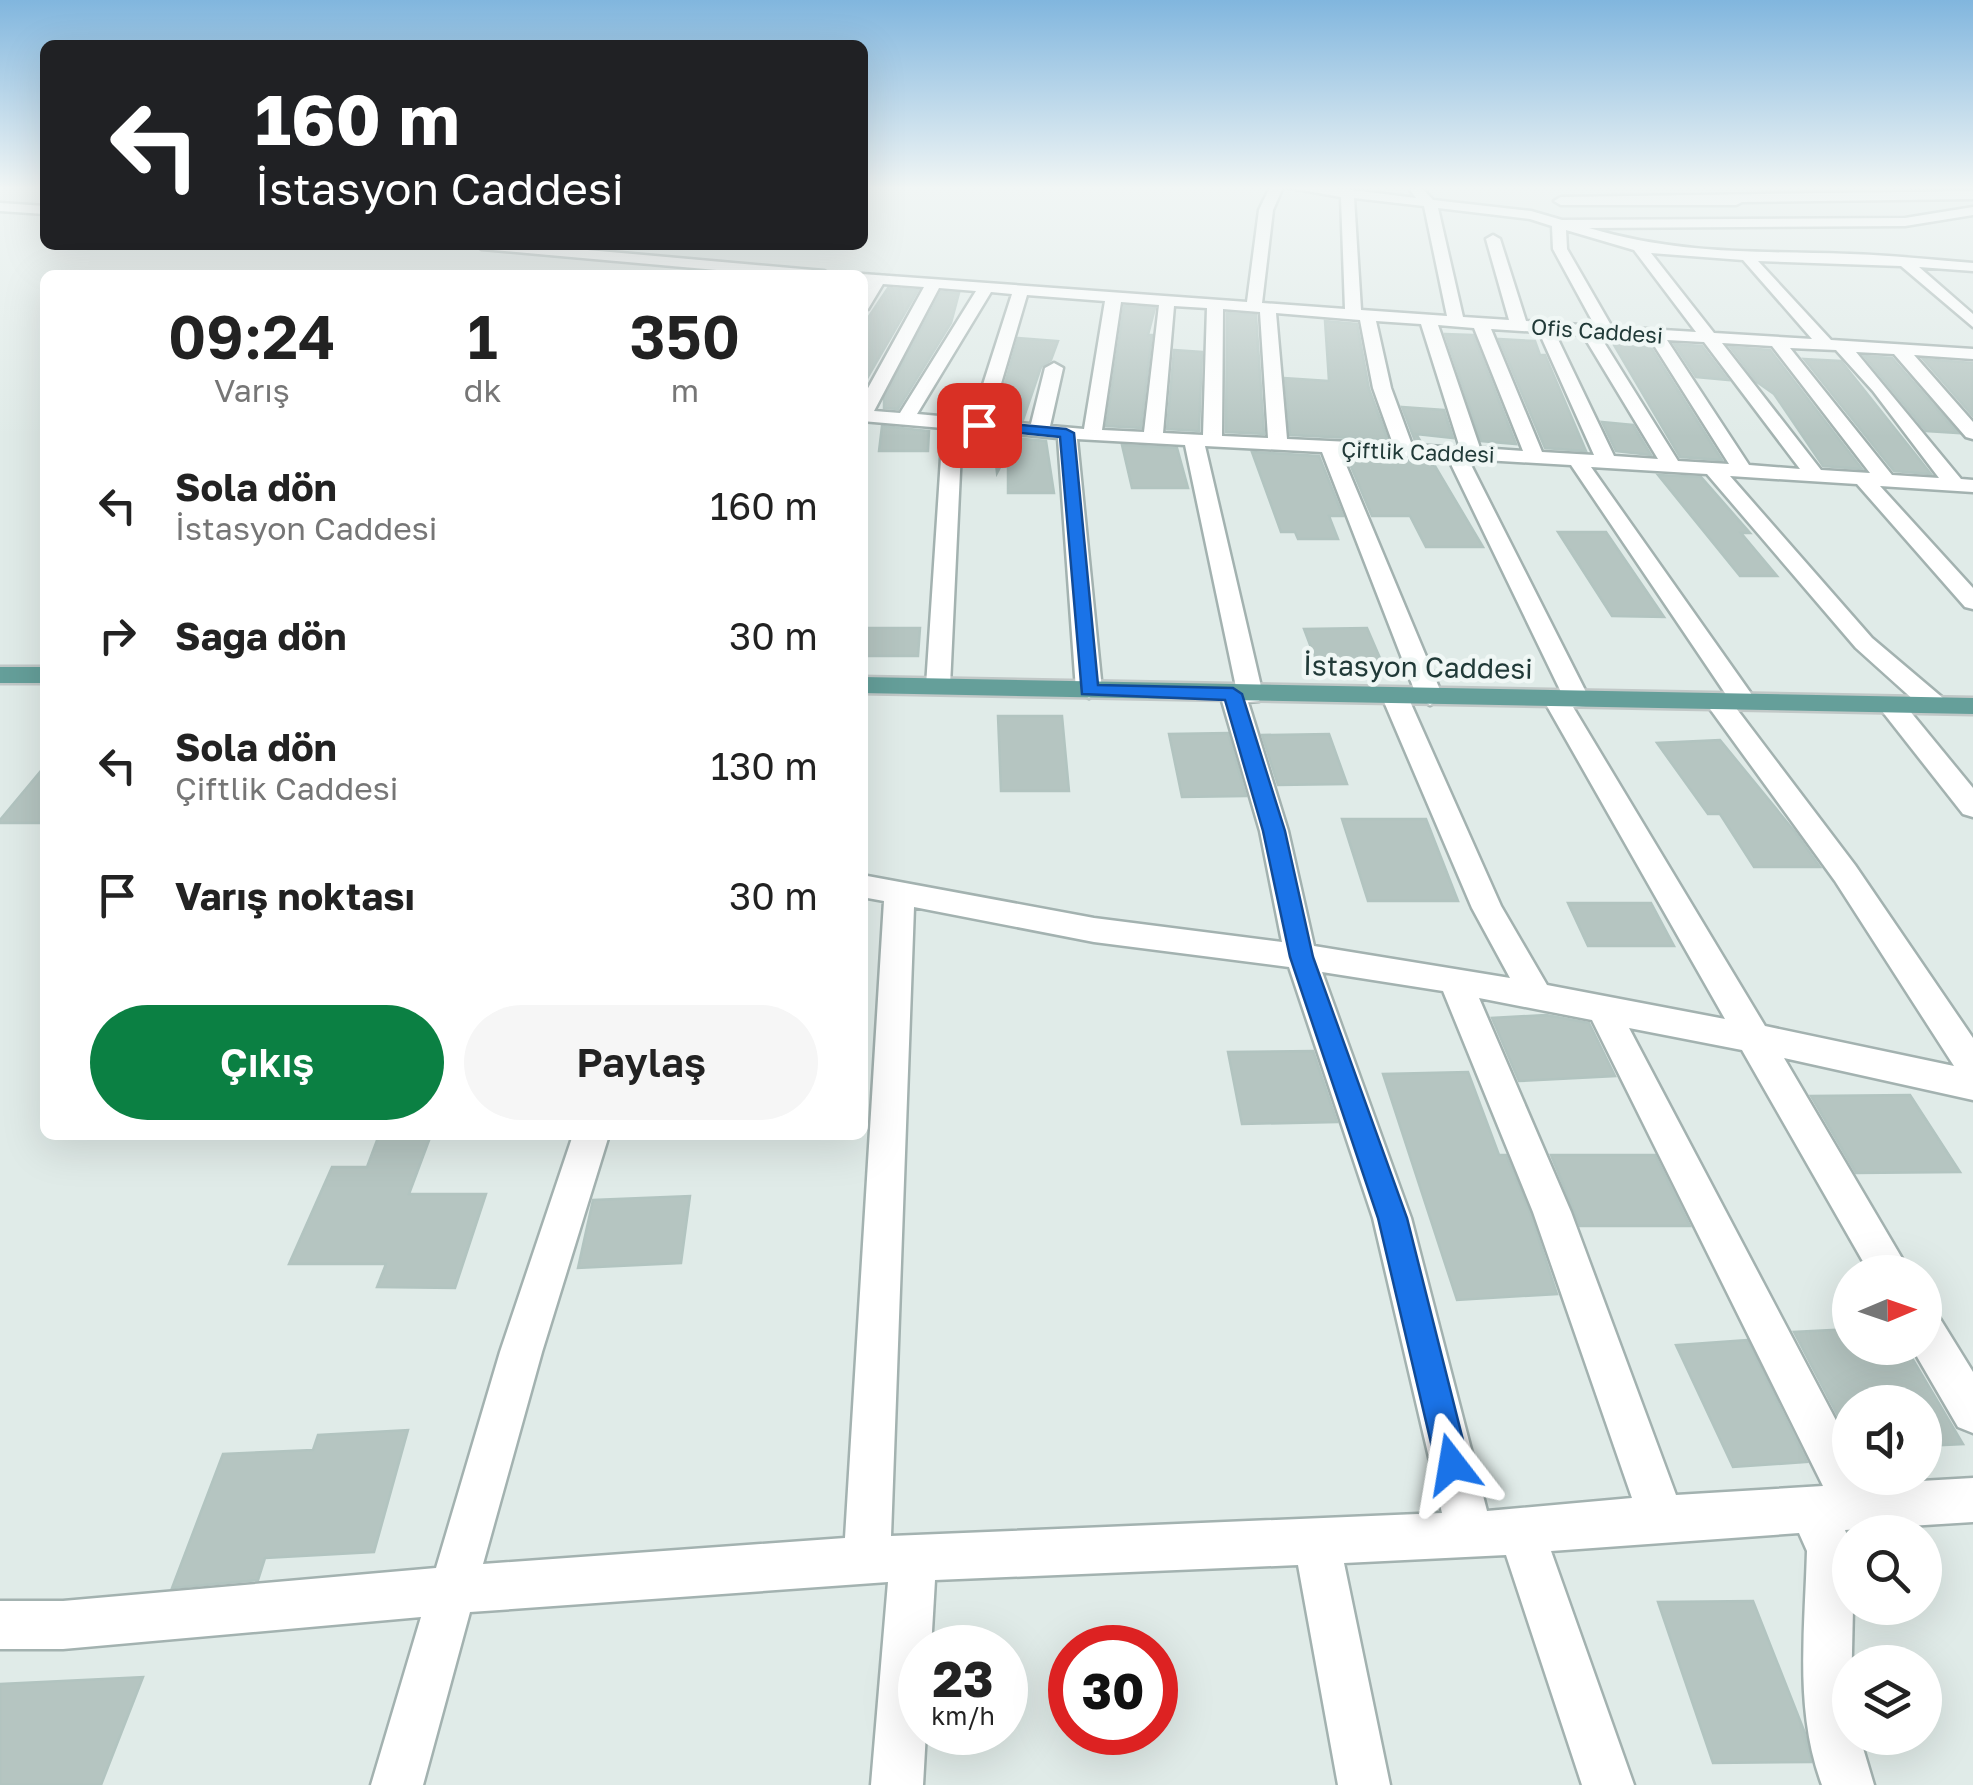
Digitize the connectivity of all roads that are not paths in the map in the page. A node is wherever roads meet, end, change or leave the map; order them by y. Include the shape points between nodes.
1 (1263, 270) edge
2 (1355, 270) edge
3 (1445, 270) edge
4 (1502, 270) edge
5 (1570, 270) edge
6 (1658, 270) edge
7 (1761, 270) edge
8 (1915, 270) edge
9 (870, 278) edge
10 (934, 283) junction
11 (988, 286) junction
12 (1021, 289) junction
13 (1114, 296) junction
14 (1167, 300) junction
15 (1215, 304) junction
16 (1261, 307) junction
17 (1360, 315) junction
18 (1428, 320) junction
19 (1456, 322) junction
20 (1973, 322) edge
21 (1481, 324) junction
22 (1519, 326) junction
23 (1545, 328) junction
24 (1598, 332) junction
25 (1656, 335) junction
26 (1712, 338) junction
27 (1777, 342) junction
28 (1834, 346) junction
29 (1899, 349) junction
30 (1952, 352) junction
31 (1973, 354) edge
32 (1054, 368) dead end
33 (1973, 373) edge
34 (868, 406) edge
35 (868, 415) edge
36 (904, 419) junction
37 (952, 423) junction
38 (979, 425) junction
39 (1040, 431) junction
40 (1066, 433) junction
41 (1973, 433) edge
42 (1092, 435) junction
43 (1153, 438) junction
44 (1203, 442) junction
45 (1278, 446) junction
46 (1330, 449) junction
47 (1405, 452) junction
48 (1464, 454) junction
49 (1535, 456) junction
50 (1577, 460) junction
51 (1608, 462) junction
52 (1672, 466) junction
53 (1713, 469) junction
54 (1743, 471) junction
55 (1815, 476) junction
56 (1874, 480) junction
57 (1964, 485) edge
58 (1973, 602) edge
59 (0, 675) edge
60 (40, 676) edge
61 (868, 685) edge
62 (938, 686) junction
63 (1089, 690) junction
64 (1241, 694) junction
65 (1395, 697) junction
66 (1430, 697) junction
67 (1567, 699) junction
68 (1731, 702) junction
69 (1891, 704) junction
70 (1935, 705) junction
71 (1973, 706) edge
72 (1973, 807) edge
73 (881, 889) edge
74 (1302, 957) junction
75 (1455, 980) junction
76 (1536, 995) junction
77 (1603, 1009) junction
78 (1751, 1038) junction
79 (1973, 1066) edge
80 (1973, 1085) edge
81 (588, 1140) edge
82 (1880, 1255) edge
83 (1942, 1360) edge
84 (1973, 1412) edge
85 (1973, 1500) edge
86 (1834, 1508) junction
87 (1662, 1518) junction
88 (1521, 1530) junction
89 (1470, 1535) junction
90 (1316, 1541) junction
91 (890, 1560) junction
92 (456, 1590) junction
93 (0, 1625) edge
94 (397, 1785) edge
95 (898, 1785) edge
96 (1364, 1785) edge
97 (1608, 1785) edge
98 (1848, 1785) edge

1 - 16 street
2 - 17 street
3 - 19 street
4 - 22 street
5 - 24 street
6 - 26 street
7 - 28 street
8 - 20 street
9 - 10 street, Ofis Caddesi
10 - 11 street, Ofis Caddesi
10 - 34 street
11 - 12 street, Ofis Caddesi
11 - 36 street
12 - 13 street, Ofis Caddesi
12 - 38 street
13 - 14 street, Ofis Caddesi
13 - 42 street
14 - 15 street, Ofis Caddesi
14 - 43 street
15 - 16 street, Ofis Caddesi
15 - 44 street
16 - 17 street, Ofis Caddesi
16 - 45 street
17 - 18 street, Ofis Caddesi
17 - 47 street
18 - 19 street, Ofis Caddesi
18 - 48 street
19 - 21 street, Ofis Caddesi
21 - 22 street, Ofis Caddesi
21 - 49 street
22 - 23 street, Ofis Caddesi
23 - 24 street, Ofis Caddesi
23 - 51 street
24 - 25 street, Ofis Caddesi
24 - 52 street
25 - 26 street, Ofis Caddesi
25 - 54 street
26 - 27 street, Ofis Caddesi
26 - 55 street
27 - 28 street, Ofis Caddesi
27 - 56 street
28 - 29 street, Ofis Caddesi
28 - 57 street
29 - 30 street, Ofis Caddesi
29 - 41 street
30 - 31 street, Ofis Caddesi
30 - 33 street
32 - 39 street
35 - 36 street, Çiftlik Caddesi
36 - 37 street, Çiftlik Caddesi
37 - 38 street, Çiftlik Caddesi
37 - 62 street
38 - 39 street, Çiftlik Caddesi
39 - 40 street, Çiftlik Caddesi
40 - 42 street, Çiftlik Caddesi
40 - 63 street
42 - 43 street, Çiftlik Caddesi
43 - 44 street, Çiftlik Caddesi
44 - 45 street, Çiftlik Caddesi
44 - 64 street
45 - 46 street, Çiftlik Caddesi
46 - 47 street, Çiftlik Caddesi
46 - 66 street
47 - 48 street, Çiftlik Caddesi
48 - 49 street, Çiftlik Caddesi
48 - 67 street
49 - 50 street, Çiftlik Caddesi
50 - 51 street, Çiftlik Caddesi
50 - 68 street
51 - 52 street, Çiftlik Caddesi
52 - 53 street, Çiftlik Caddesi
53 - 54 street, Çiftlik Caddesi
53 - 70 street via 1864,643
54 - 55 street, Çiftlik Caddesi
55 - 56 street, Çiftlik Caddesi
56 - 57 street, Çiftlik Caddesi
56 - 58 street
59 - 60 main road
61 - 62 main road, İstasyon Caddesi
62 - 63 main road, İstasyon Caddesi
63 - 64 main road, İstasyon Caddesi
64 - 65 main road, İstasyon Caddesi
64 - 74 street
65 - 66 main road, İstasyon Caddesi
65 - 76 street via 1487,908
66 - 67 main road, İstasyon Caddesi
67 - 68 main road, İstasyon Caddesi
67 - 78 street
68 - 69 main road, İstasyon Caddesi
68 - 79 street
69 - 70 main road, İstasyon Caddesi
69 - 72 street
70 - 71 main road, İstasyon Caddesi
73 - 74 street via 1094,930
73 - 91 street
74 - 75 street
74 - 89 street via 1392,1218
75 - 76 street
75 - 87 street via 1552,1212
76 - 77 street
77 - 78 street
77 - 86 street
78 - 80 street
78 - 82 street
81 - 92 street
83 - 84 street
85 - 86 street
86 - 87 street
86 - 98 street via 1828,1698
87 - 88 street
88 - 89 street
88 - 97 street
89 - 90 street
90 - 91 street
90 - 96 street
91 - 92 street
91 - 95 street
92 - 93 street
92 - 94 street

